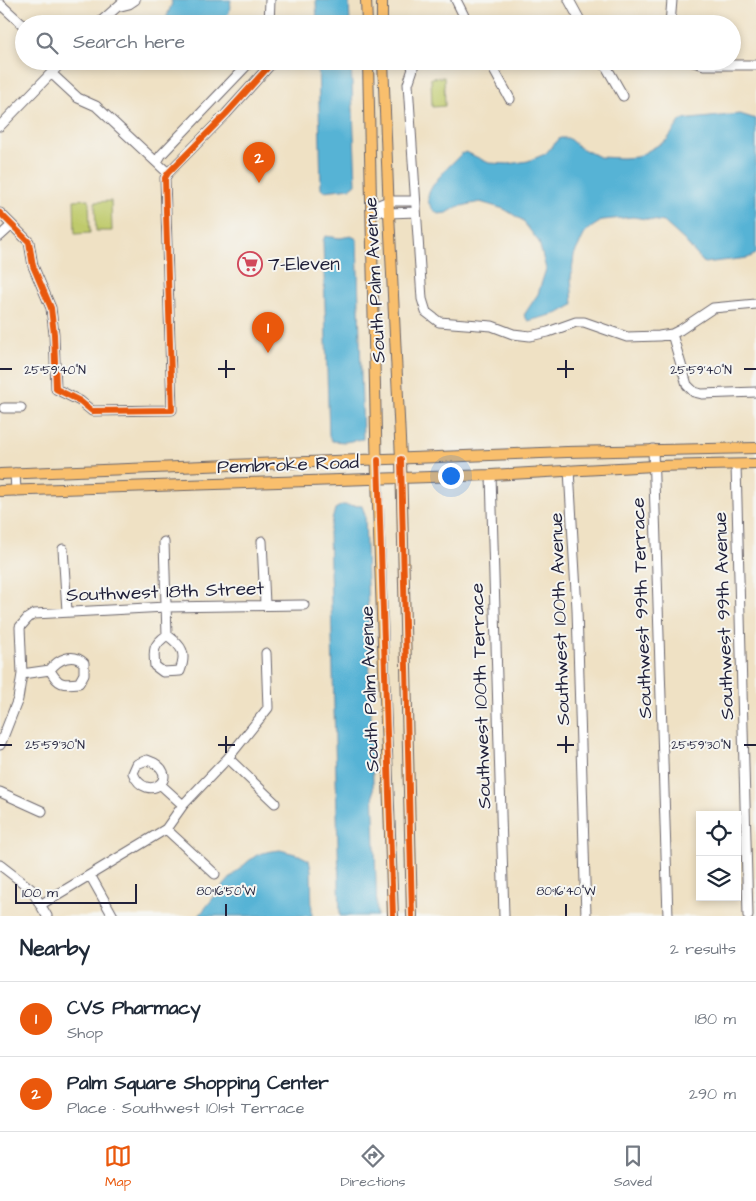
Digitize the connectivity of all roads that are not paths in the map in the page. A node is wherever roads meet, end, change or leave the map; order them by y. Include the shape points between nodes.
1 (135, 0) edge
2 (270, 0) edge
3 (366, 0) edge
4 (382, 0) edge
5 (456, 0) edge
6 (569, 0) edge
7 (672, 0) edge
8 (122, 3) edge
9 (0, 4) edge
10 (108, 15) edge
11 (269, 15) edge
12 (367, 15) edge
13 (382, 15) edge
14 (464, 15) edge
15 (577, 15) edge
16 (671, 15) edge
17 (15, 18) edge
18 (741, 65) edge
19 (756, 65) edge
20 (54, 70) edge
21 (242, 70) edge
22 (263, 70) edge
23 (368, 70) edge
24 (384, 70) edge
25 (413, 70) edge
26 (494, 70) edge
27 (608, 70) edge
28 (51, 73) junction
29 (623, 96) dead end
30 (510, 99) dead end
31 (0, 126) edge
32 (157, 162) junction
33 (168, 173) junction
34 (415, 201) junction
35 (388, 202) junction
36 (371, 208) junction
37 (416, 212) junction
38 (389, 213) junction
39 (0, 214) edge
40 (12, 225) junction
41 (0, 236) edge
42 (756, 304) edge
43 (672, 334) junction
44 (756, 392) edge
45 (4, 408) dead end
46 (21, 408) dead end
47 (756, 448) edge
48 (653, 449) junction
49 (401, 459) junction
50 (378, 460) junction
51 (756, 464) edge
52 (736, 465) junction
53 (654, 466) junction
54 (569, 470) junction
55 (15, 473) junction
56 (0, 474) edge
57 (491, 475) junction
58 (402, 478) junction
59 (377, 480) junction
60 (0, 491) edge
61 (16, 491) junction
62 (262, 541) dead end
63 (164, 542) dead end
64 (63, 549) dead end
65 (265, 604) junction
66 (304, 605) dead end
67 (166, 607) junction
68 (66, 611) junction
69 (167, 635) dead end
70 (266, 653) dead end
71 (50, 670) dead end
72 (22, 674) junction
73 (0, 745) edge
74 (228, 758) junction
75 (162, 785) dead end
76 (0, 792) edge
77 (275, 803) dead end
78 (184, 805) junction
79 (42, 812) dead end
80 (166, 829) junction
81 (0, 865) edge
82 (215, 874) dead end
83 (90, 875) junction
84 (40, 905) junction
85 (46, 916) edge
86 (113, 916) edge
87 (393, 916) edge
88 (412, 916) edge
89 (504, 916) edge
90 (586, 916) edge
91 (668, 916) edge
92 (748, 916) edge

1 - 8 street via 124,6
2 - 11 street
3 - 12 main road
4 - 13 main road
5 - 14 street
6 - 15 street
7 - 16 street
8 - 10 street
9 - 17 street
18 - 19 street
20 - 28 street
21 - 32 street
22 - 33 street via 226,114
23 - 36 main road, South Palm Avenue
24 - 35 main road, South Palm Avenue
25 - 34 street via 408,84
26 - 30 street
27 - 29 street
28 - 31 street
28 - 32 street via 78,98 96,106
32 - 33 street
33 - 40 street via 165,178 172,410 92,411 56,389 51,308 33,266 29,242
34 - 35 street
34 - 37 street
35 - 36 street
35 - 38 main road, South Palm Avenue
36 - 38 street
36 - 50 main road, South Palm Avenue
37 - 38 street
37 - 43 street via 422,299 426,312 435,320 492,326 530,336 584,322 628,337
38 - 49 main road, South Palm Avenue
39 - 40 street
40 - 41 street
42 - 43 street via 712,308
43 - 44 street via 687,385 694,392
45 - 46 street
47 - 48 main road, Pembroke Road
48 - 49 main road, Pembroke Road
48 - 53 street, Southwest 99th Terrace
49 - 50 main road, Pembroke Road
49 - 58 main road, South Palm Avenue
50 - 55 main road, Pembroke Road
50 - 59 main road, South Palm Avenue
51 - 52 main road, Pembroke Road
52 - 53 main road, Pembroke Road
52 - 92 street, Southwest 99th Avenue
53 - 54 main road, Pembroke Road
53 - 91 street, Southwest 99th Terrace
54 - 57 main road, Pembroke Road
54 - 90 street, Southwest 100th Avenue
55 - 56 main road, Pembroke Road
55 - 61 street
57 - 58 main road, Pembroke Road
57 - 89 street, Southwest 100th Terrace
58 - 59 main road, Pembroke Road
58 - 88 main road, South Palm Avenue
59 - 61 main road, Pembroke Road
59 - 87 main road, South Palm Avenue
60 - 61 main road, Pembroke Road
62 - 65 street
63 - 67 street
64 - 68 street
65 - 66 street, Southwest 18th Street
65 - 67 street, Southwest 18th Street
67 - 68 street, Southwest 18th Street
67 - 69 street
68 - 72 street, Southwest 18th Street via 34,614 20,627
70 - 74 street via 268,708
71 - 72 street
72 - 73 street via 18,699
74 - 77 street
74 - 78 street
75 - 78 street
76 - 79 street
78 - 80 street
80 - 82 street
80 - 83 street
81 - 84 street via 31,889
83 - 84 street
83 - 86 street
84 - 85 street

